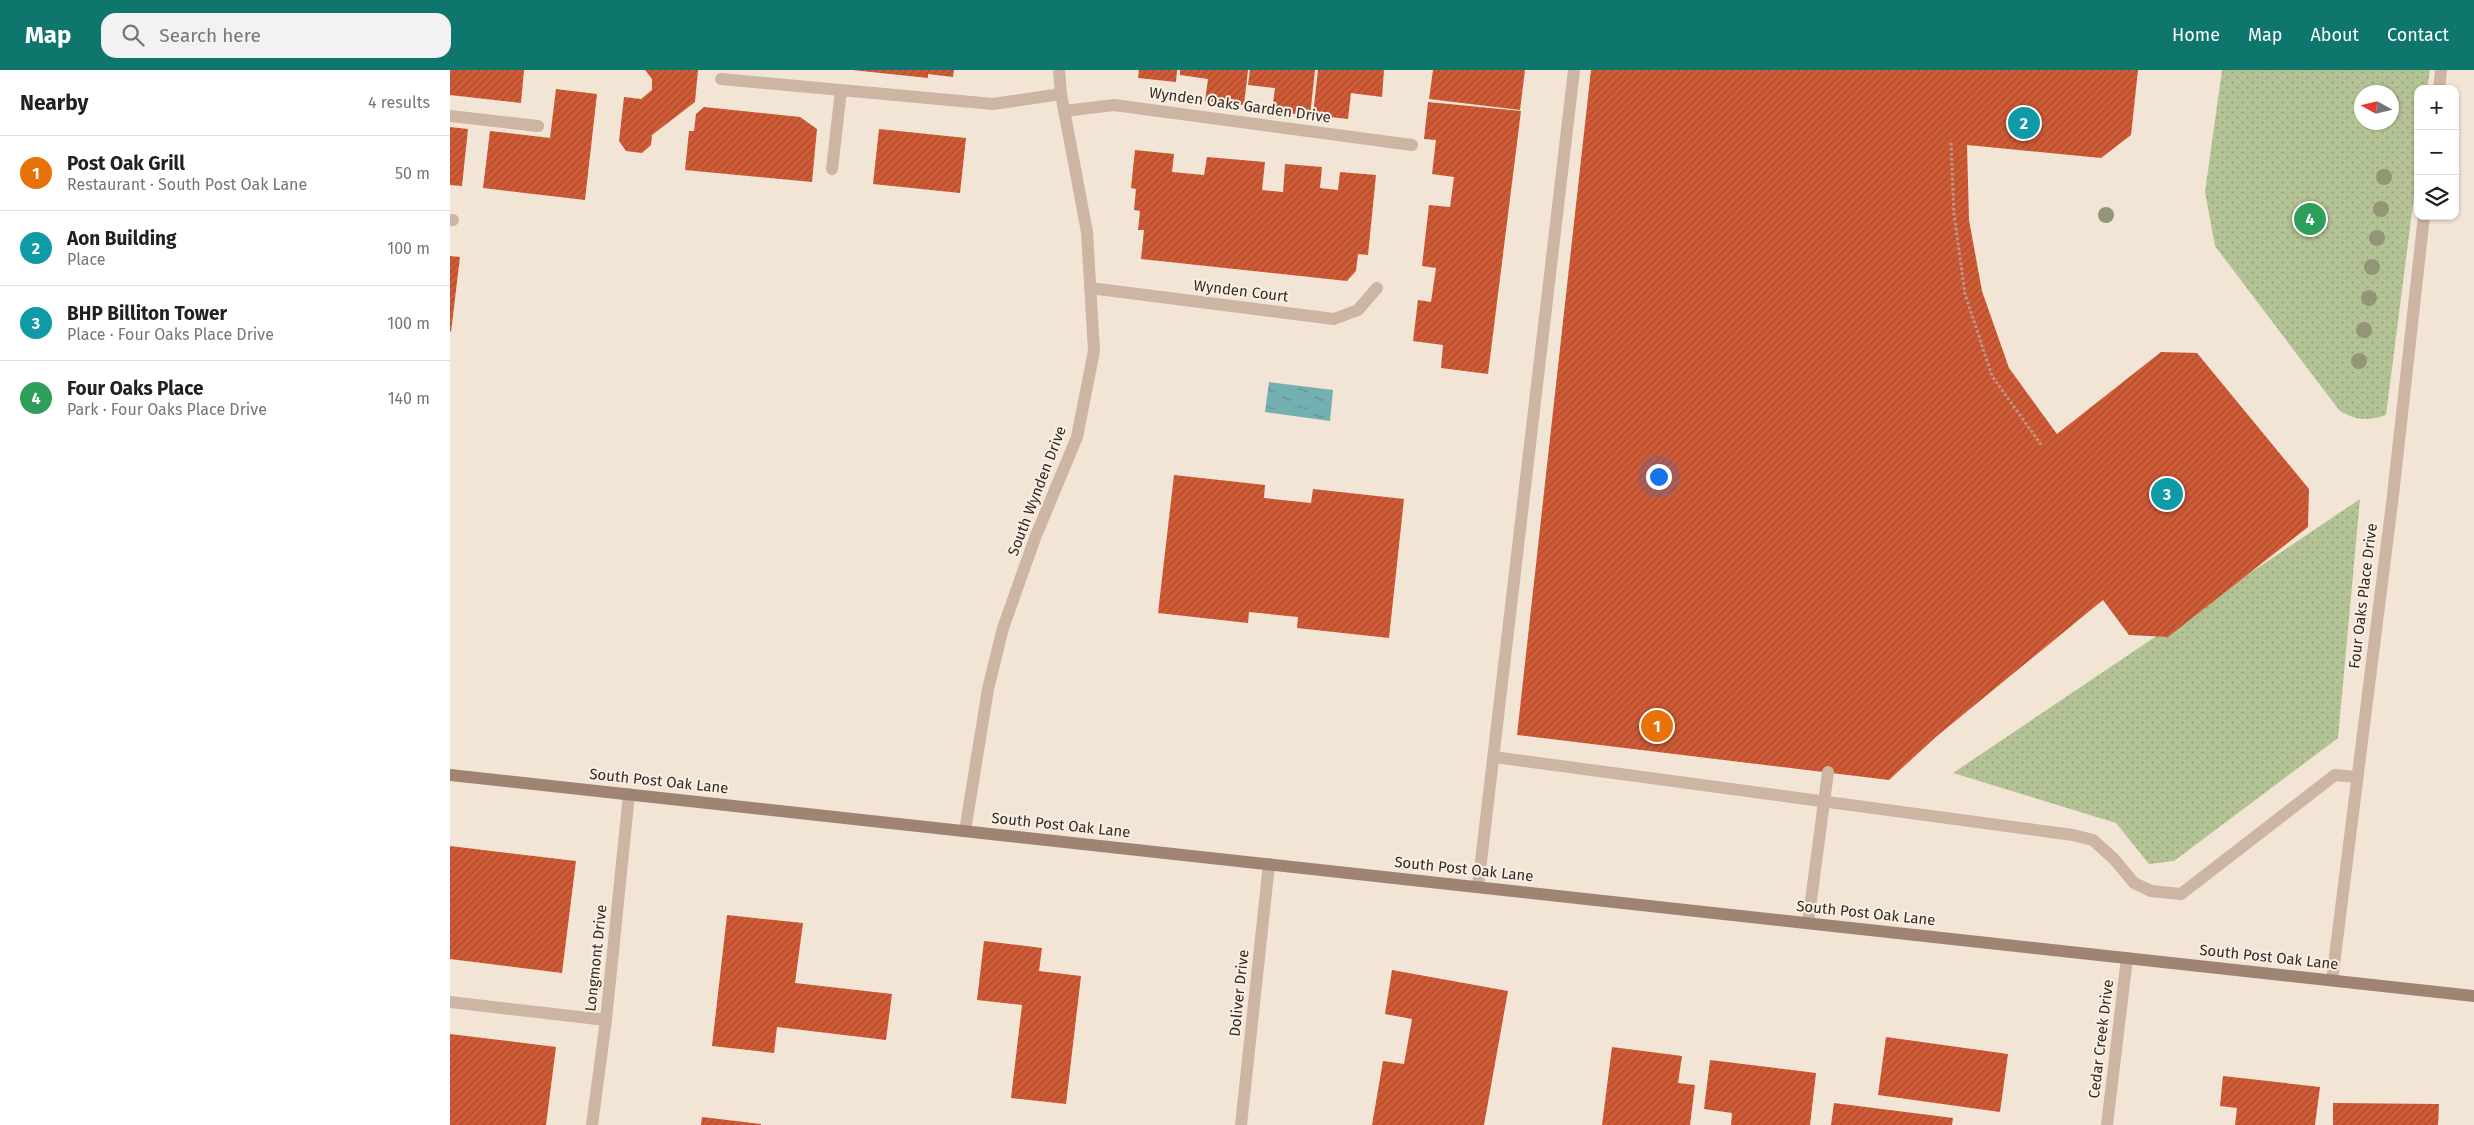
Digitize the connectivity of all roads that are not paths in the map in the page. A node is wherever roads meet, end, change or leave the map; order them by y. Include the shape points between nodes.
1 (1059, 70) edge
2 (1574, 70) edge
3 (2441, 70) edge
4 (721, 79) dead end
5 (2439, 85) edge
6 (841, 90) junction
7 (1061, 94) junction
8 (1064, 111) junction
9 (450, 116) edge
10 (538, 126) dead end
11 (1412, 145) dead end
12 (832, 169) dead end
13 (2424, 220) edge
14 (1090, 288) junction
15 (1377, 288) dead end
16 (1494, 757) junction
17 (1828, 772) dead end
18 (450, 774) edge
19 (2357, 777) junction
20 (629, 794) junction
21 (1824, 801) junction
22 (965, 831) junction
23 (1269, 864) junction
24 (1478, 887) junction
25 (1808, 923) junction
26 (2127, 958) junction
27 (2332, 980) junction
28 (2474, 996) edge
29 (450, 1002) edge
30 (606, 1020) junction
31 (592, 1125) edge
32 (1241, 1125) edge
33 (2107, 1125) edge

1 - 7 street, South Wynden Drive
2 - 16 street
3 - 5 street
4 - 6 street
6 - 7 street via 993,104
6 - 12 street
7 - 8 street, South Wynden Drive
8 - 11 street, Wynden Oaks Garden Drive via 1114,104
8 - 14 street, South Wynden Drive via 1087,232
9 - 10 street
13 - 19 street, Four Oaks Place Drive
14 - 15 street, Wynden Court via 1334,319 1358,310
14 - 22 street, South Wynden Drive via 1094,351 1079,430 1003,628 988,689
16 - 21 street
16 - 24 street
17 - 21 street
18 - 20 main road, South Post Oak Lane
19 - 21 street via 2335,775 2181,894 2151,891 2134,883 2093,840
19 - 27 street, Four Oaks Place Drive
20 - 22 main road, South Post Oak Lane
20 - 30 street, Longmont Drive
21 - 25 street
22 - 23 main road, South Post Oak Lane
23 - 24 main road, South Post Oak Lane
23 - 32 street, Doliver Drive
24 - 25 main road, South Post Oak Lane
25 - 26 main road, South Post Oak Lane
26 - 27 main road, South Post Oak Lane
26 - 33 street, Cedar Creek Drive
27 - 28 main road, South Post Oak Lane
29 - 30 street
30 - 31 street, Longmont Drive

